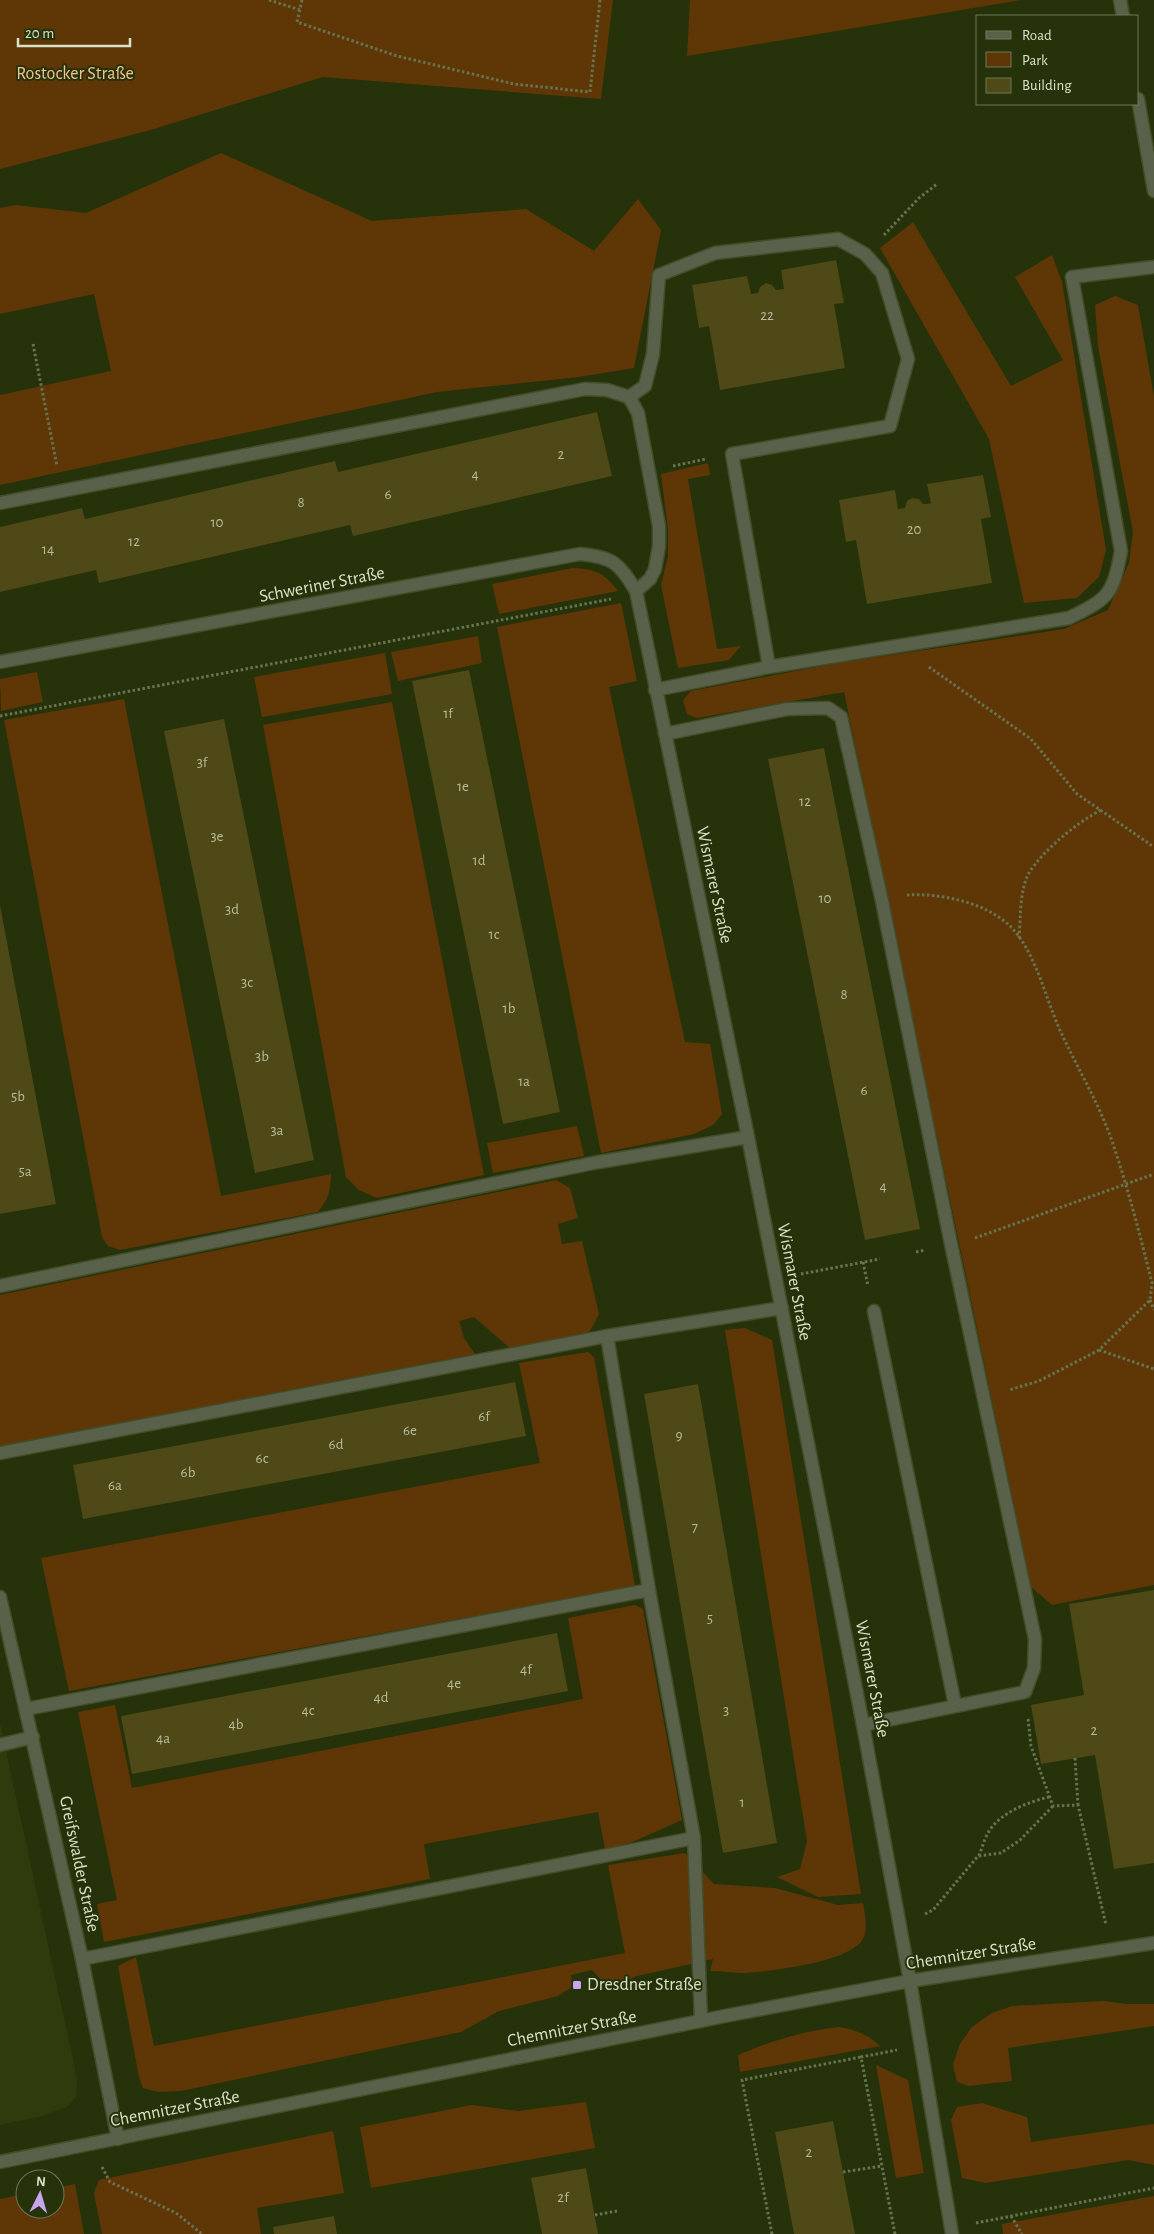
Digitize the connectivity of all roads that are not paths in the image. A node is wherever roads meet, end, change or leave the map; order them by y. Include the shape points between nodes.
1 (1120, 0) edge
2 (1123, 15) edge
3 (1139, 105) edge
4 (1154, 191) edge
5 (1154, 267) edge
6 (629, 397) junction
7 (0, 503) edge
8 (636, 591) junction
9 (0, 662) edge
10 (769, 667) junction
11 (655, 690) junction
12 (665, 734) junction
13 (748, 1137) junction
14 (0, 1286) edge
15 (782, 1308) junction
16 (874, 1311) dead end
17 (608, 1336) junction
18 (0, 1453) edge
19 (649, 1590) junction
20 (0, 1597) edge
21 (955, 1706) junction
22 (26, 1709) junction
23 (863, 1725) junction
24 (33, 1737) junction
25 (0, 1745) edge
26 (694, 1838) junction
27 (1154, 1943) edge
28 (82, 1959) junction
29 (910, 1981) junction
30 (701, 2021) junction
31 (118, 2139) junction
32 (0, 2162) edge
33 (951, 2231) edge

1 - 2 street
3 - 4 street
5 - 10 street via 1072,277 1121,551 1116,581 1099,603 1069,618
6 - 7 street via 607,390 585,389
6 - 8 street via 638,413 659,526 655,568 650,579
6 - 10 street via 645,386 653,354 659,275 715,253 838,240 865,254 882,273 908,359 890,426 732,454
8 - 9 street, Schweriner Straße via 621,567 601,556 580,554
8 - 11 street, Wismarer Straße
10 - 11 street
11 - 12 street, Wismarer Straße
12 - 13 street, Wismarer Straße
12 - 21 street via 787,709 828,708 841,717 1035,1639 1034,1668 1025,1692
13 - 14 street via 593,1163
13 - 15 street, Wismarer Straße
15 - 17 street
15 - 23 street, Wismarer Straße
16 - 21 street
17 - 18 street
17 - 19 street
19 - 22 street
19 - 26 street
20 - 22 street, Greifswalder Straße
21 - 23 street
22 - 24 street, Greifswalder Straße
23 - 29 street, Wismarer Straße
24 - 25 street
24 - 28 street, Greifswalder Straße
26 - 28 street
26 - 30 street
27 - 29 street, Chemnitzer Straße
28 - 31 street, Greifswalder Straße
29 - 30 street, Chemnitzer Straße
29 - 33 street
30 - 31 street, Chemnitzer Straße
31 - 32 street, Chemnitzer Straße

